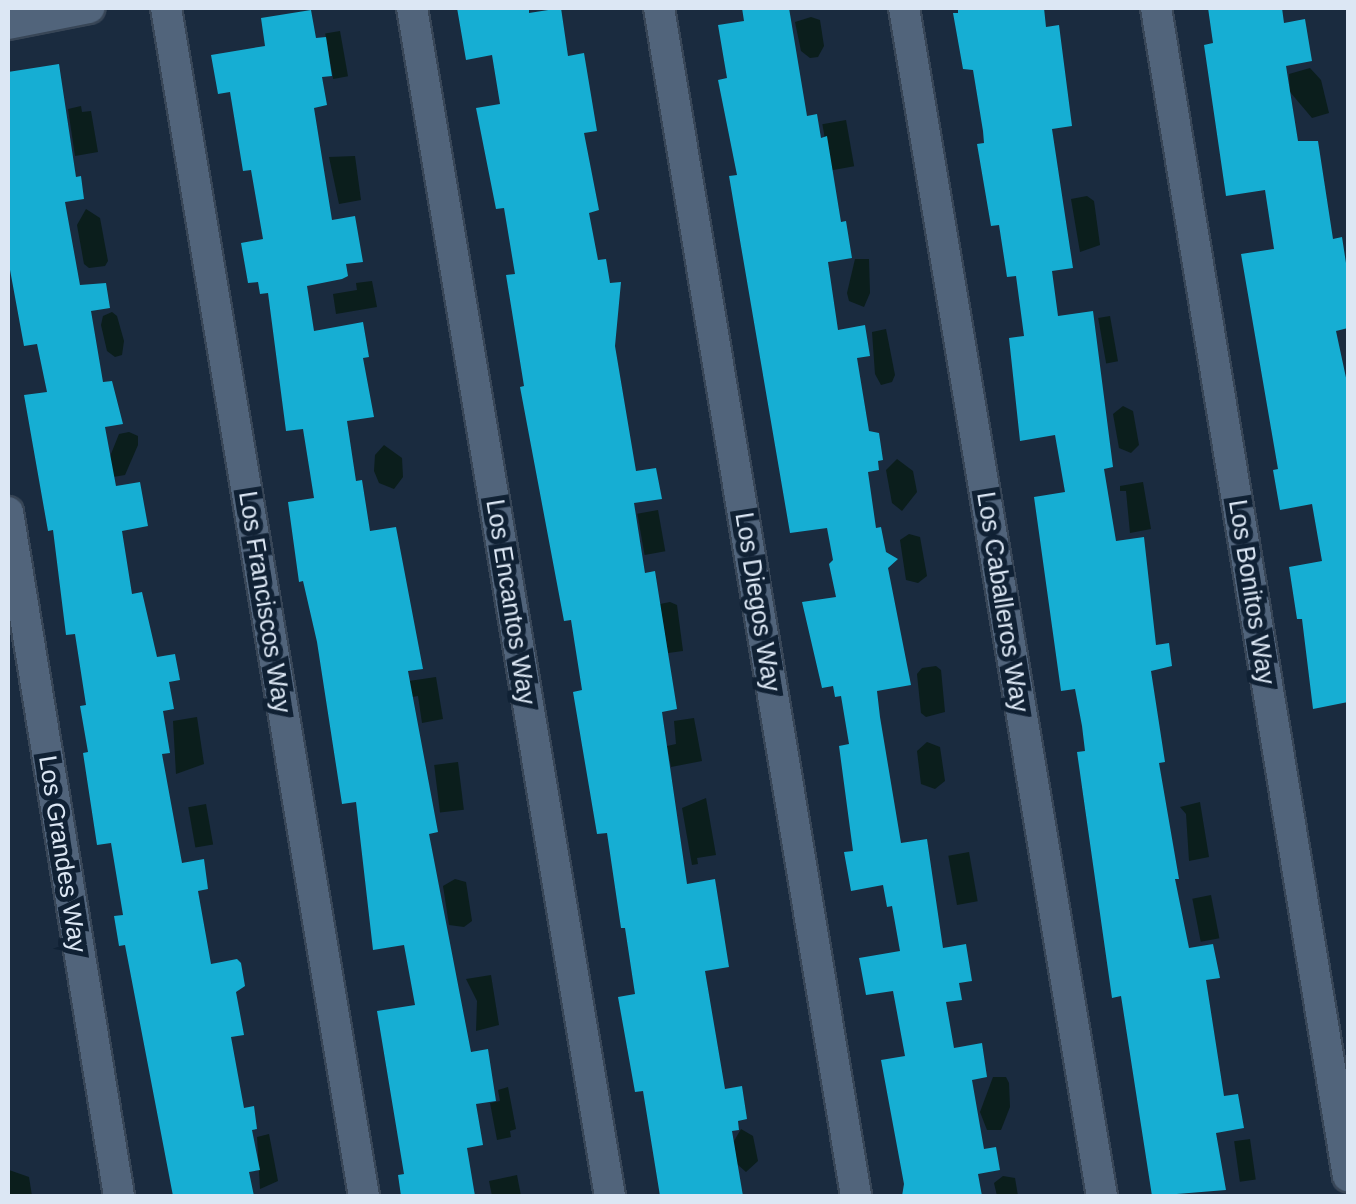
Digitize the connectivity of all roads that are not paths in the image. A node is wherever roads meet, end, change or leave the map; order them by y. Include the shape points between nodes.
1 (90, 8) edge
2 (166, 8) edge
3 (412, 8) edge
4 (659, 8) edge
5 (904, 8) edge
6 (1156, 8) edge
7 (8, 24) edge
8 (8, 512) edge
9 (1348, 1176) edge
10 (120, 1196) edge
11 (364, 1196) edge
12 (610, 1196) edge
13 (856, 1196) edge
14 (1102, 1196) edge

1 - 7 street
2 - 11 street, Los Franciscos Way
3 - 12 street, Los Encantos Way
4 - 13 street, Los Diegos Way
5 - 14 street, Los Caballeros Way
6 - 9 street, Los Bonitos Way
8 - 10 street, Los Grandes Way

